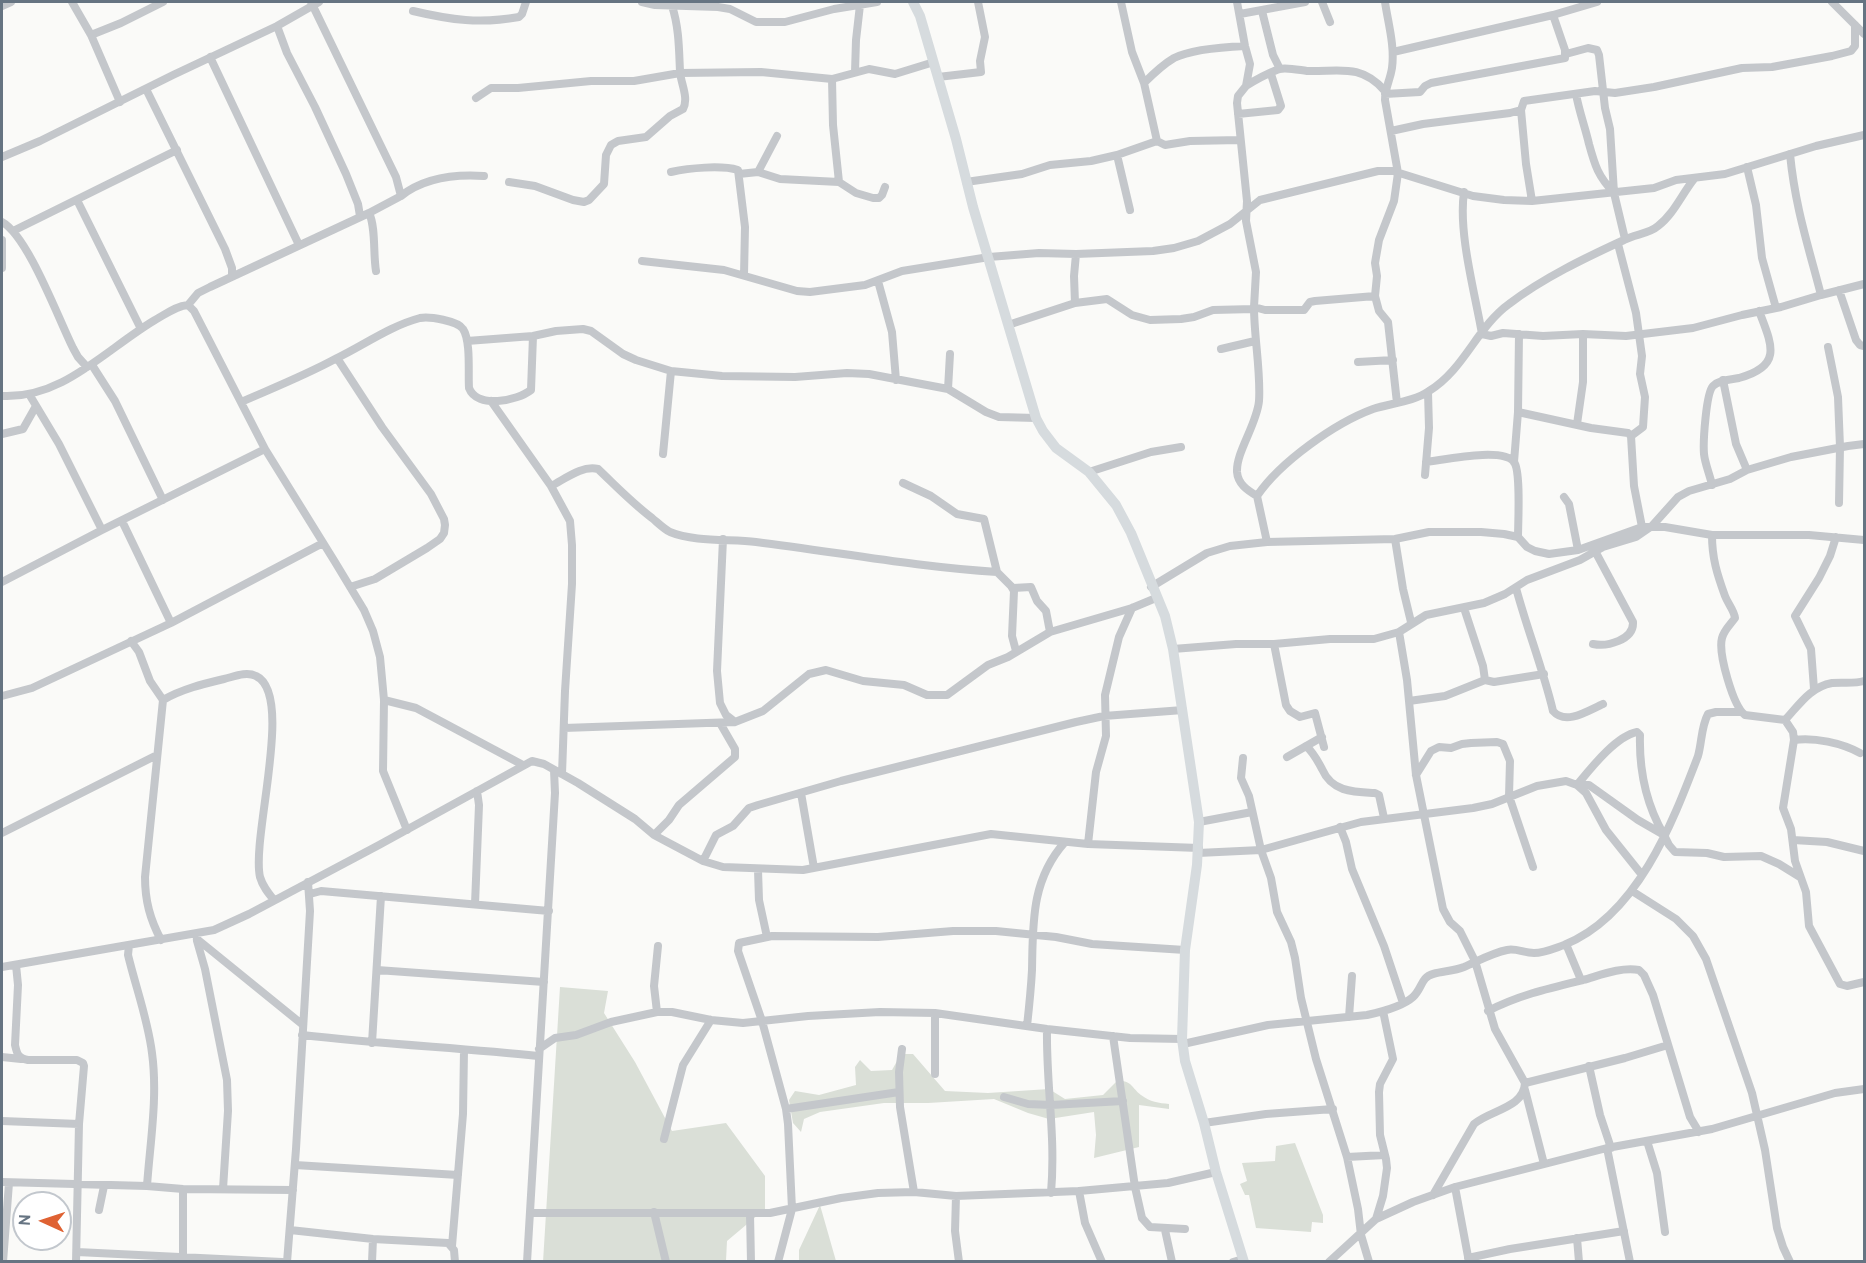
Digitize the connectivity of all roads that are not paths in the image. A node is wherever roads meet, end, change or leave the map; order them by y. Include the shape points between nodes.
1 (11, 2) edge
2 (72, 2) edge
3 (163, 2) edge
4 (526, 2) edge
5 (642, 2) edge
6 (877, 2) edge
7 (913, 2) edge
8 (978, 2) edge
9 (1121, 2) edge
10 (1237, 2) edge
11 (1305, 2) edge
12 (1322, 2) edge
13 (1385, 2) edge
14 (1597, 2) edge
15 (1832, 2) edge
16 (314, 3) edge
17 (655, 3) edge
18 (860, 5) junction
19 (2, 6) edge
20 (672, 6) junction
21 (413, 11) dead end
22 (1262, 11) junction
23 (1240, 14) junction
24 (1553, 15) junction
25 (1330, 22) dead end
26 (1854, 25) junction
27 (278, 26) junction
28 (1864, 34) edge
29 (91, 35) junction
30 (1245, 46) junction
31 (1393, 52) junction
32 (1566, 54) junction
33 (210, 57) junction
34 (934, 62) junction
35 (1280, 69) junction
36 (855, 72) junction
37 (680, 73) junction
38 (1271, 74) junction
39 (938, 77) junction
40 (832, 79) junction
41 (1144, 83) junction
42 (1246, 86) junction
43 (146, 89) junction
44 (1384, 92) junction
45 (1603, 92) junction
46 (1576, 93) junction
47 (476, 98) dead end
48 (120, 102) junction
49 (1521, 110) junction
50 (1238, 114) junction
51 (1391, 131) junction
52 (1864, 135) edge
53 (777, 136) dead end
54 (1240, 140) junction
55 (1157, 141) junction
56 (177, 150) junction
57 (1790, 154) junction
58 (1117, 155) junction
59 (2, 157) edge
60 (1747, 167) junction
61 (671, 172) dead end
62 (758, 172) junction
63 (1398, 173) junction
64 (739, 174) junction
65 (484, 176) dead end
66 (1694, 179) junction
67 (509, 182) dead end
68 (839, 182) junction
69 (966, 182) junction
70 (885, 187) dead end
71 (1464, 192) junction
72 (1614, 194) junction
73 (401, 196) junction
74 (77, 200) junction
75 (1532, 201) junction
76 (1130, 210) dead end
77 (1246, 211) junction
78 (369, 213) junction
79 (360, 216) junction
80 (2, 222) edge
81 (14, 231) junction
82 (2, 240) edge
83 (1621, 242) junction
84 (299, 245) junction
85 (1076, 254) junction
86 (989, 257) junction
87 (642, 261) dead end
88 (2, 268) edge
89 (376, 271) dead end
90 (744, 275) junction
91 (232, 276) junction
92 (878, 281) junction
93 (1864, 285) edge
94 (1839, 290) junction
95 (1821, 295) junction
96 (1375, 296) junction
97 (1075, 303) junction
98 (188, 305) junction
99 (1254, 308) junction
100 (1776, 308) junction
101 (1759, 311) junction
102 (1008, 325) junction
103 (141, 329) junction
104 (1482, 334) junction
105 (1519, 334) junction
106 (1583, 334) junction
107 (1639, 334) junction
108 (533, 336) junction
109 (466, 341) junction
110 (1255, 341) junction
111 (1864, 346) edge
112 (1828, 347) dead end
113 (1221, 349) dead end
114 (950, 354) dead end
115 (337, 358) junction
116 (1393, 360) junction
117 (1358, 362) dead end
118 (89, 366) junction
119 (671, 371) junction
120 (896, 380) junction
121 (1723, 380) junction
122 (948, 389) junction
123 (1428, 392) junction
124 (29, 394) junction
125 (2, 396) edge
126 (491, 401) junction
127 (241, 402) junction
128 (1397, 403) junction
129 (36, 406) junction
130 (1518, 412) junction
131 (1036, 418) junction
132 (1577, 424) junction
133 (2, 434) edge
134 (1631, 436) junction
135 (1864, 444) edge
136 (1180, 447) dead end
137 (1840, 447) junction
138 (265, 449) junction
139 (663, 454) dead end
140 (1426, 462) junction
141 (1514, 462) junction
142 (1747, 470) junction
143 (1089, 472) junction
144 (1425, 475) dead end
145 (903, 483) dead end
146 (1712, 485) junction
147 (551, 486) junction
148 (1257, 496) junction
149 (1564, 497) dead end
150 (164, 500) junction
151 (1839, 503) dead end
152 (122, 521) junction
153 (1652, 526) junction
154 (1642, 527) junction
155 (102, 530) junction
156 (1712, 535) junction
157 (1518, 537) junction
158 (1836, 537) junction
159 (723, 539) junction
160 (1395, 539) junction
161 (1864, 540) edge
162 (1267, 542) junction
163 (323, 543) junction
164 (1578, 550) junction
165 (1595, 552) junction
166 (997, 572) junction
167 (2, 582) edge
168 (351, 587) junction
169 (1013, 588) junction
170 (1516, 588) junction
171 (1154, 592) junction
172 (1132, 608) junction
173 (1464, 608) junction
174 (1412, 622) junction
175 (171, 623) junction
176 (1050, 632) junction
177 (1399, 632) junction
178 (131, 641) junction
179 (1274, 644) junction
180 (1593, 644) dead end
181 (1173, 649) junction
182 (1016, 651) junction
183 (1544, 674) junction
184 (1485, 680) junction
185 (1864, 681) edge
186 (1814, 689) junction
187 (2, 696) edge
188 (163, 700) junction
189 (384, 700) junction
190 (1409, 701) junction
191 (1604, 704) dead end
192 (1184, 710) junction
193 (1741, 712) junction
194 (1104, 716) junction
195 (1785, 720) junction
196 (735, 722) junction
197 (720, 723) junction
198 (564, 728) junction
199 (1322, 737) junction
200 (1794, 740) junction
201 (1306, 746) junction
202 (1324, 747) dead end
203 (1860, 753) dead end
204 (157, 755) junction
205 (1287, 757) dead end
206 (1243, 758) dead end
207 (524, 765) junction
208 (554, 770) junction
209 (562, 774) junction
210 (1416, 775) junction
211 (1577, 785) junction
212 (477, 791) junction
213 (801, 793) junction
214 (1509, 796) junction
215 (1252, 812) junction
216 (1425, 814) junction
217 (1384, 818) junction
218 (1199, 822) junction
219 (1340, 827) junction
220 (407, 830) junction
221 (2, 833) edge
222 (654, 835) junction
223 (1664, 835) junction
224 (1793, 840) junction
225 (1065, 842) junction
226 (1088, 844) junction
227 (1261, 850) junction
228 (1198, 851) junction
229 (1864, 851) edge
230 (703, 861) junction
231 (1533, 867) dead end
232 (814, 868) junction
233 (758, 870) junction
234 (1642, 875) junction
235 (1800, 877) junction
236 (308, 882) junction
237 (1632, 891) junction
238 (310, 894) junction
239 (381, 896) junction
240 (274, 900) junction
241 (475, 904) junction
242 (549, 911) junction
243 (1033, 934) junction
244 (767, 937) junction
245 (196, 938) junction
246 (161, 939) junction
247 (1566, 944) junction
248 (129, 945) junction
249 (658, 946) dead end
250 (1185, 950) junction
251 (1475, 961) junction
252 (16, 965) junction
253 (2, 967) edge
254 (377, 970) junction
255 (1352, 976) dead end
256 (1581, 980) junction
257 (544, 982) junction
258 (1864, 982) edge
259 (1403, 1003) junction
260 (657, 1011) junction
261 (1383, 1011) junction
262 (1488, 1011) junction
263 (935, 1013) junction
264 (1348, 1017) junction
265 (711, 1020) junction
266 (762, 1021) junction
267 (1308, 1021) junction
268 (303, 1025) junction
269 (1027, 1026) junction
270 (1047, 1029) junction
271 (302, 1035) junction
272 (1113, 1036) junction
273 (1182, 1042) junction
274 (372, 1043) junction
275 (1668, 1045) junction
276 (902, 1048) dead end
277 (464, 1050) junction
278 (538, 1053) junction
279 (2, 1058) edge
280 (21, 1059) junction
281 (1589, 1066) junction
282 (935, 1074) dead end
283 (1525, 1086) junction
284 (1864, 1089) edge
285 (899, 1092) junction
286 (1004, 1097) dead end
287 (1123, 1101) junction
288 (1051, 1105) junction
289 (786, 1109) junction
290 (1333, 1109) junction
291 (1758, 1115) junction
292 (1690, 1117) junction
293 (2, 1120) edge
294 (1204, 1123) junction
295 (79, 1124) junction
296 (1699, 1132) junction
297 (1683, 1134) junction
298 (664, 1139) dead end
299 (1647, 1141) junction
300 (1609, 1148) junction
301 (1385, 1155) junction
302 (1347, 1157) junction
303 (1545, 1164) junction
304 (295, 1165) junction
305 (1216, 1172) junction
306 (458, 1174) junction
307 (5, 1183) edge
308 (79, 1185) junction
309 (104, 1186) junction
310 (147, 1186) junction
311 (1135, 1187) junction
312 (1455, 1187) junction
313 (183, 1189) junction
314 (223, 1189) junction
315 (293, 1190) junction
316 (1079, 1191) junction
317 (914, 1192) junction
318 (1051, 1193) junction
319 (1433, 1195) junction
320 (956, 1196) junction
321 (792, 1209) junction
322 (99, 1210) dead end
323 (654, 1212) junction
324 (530, 1214) junction
325 (750, 1214) junction
326 (1376, 1219) junction
327 (1185, 1229) dead end
328 (290, 1230) junction
329 (1164, 1230) junction
330 (1624, 1231) junction
331 (1665, 1232) dead end
332 (1361, 1235) junction
333 (1577, 1238) junction
334 (373, 1239) junction
335 (452, 1246) junction
336 (77, 1252) junction
337 (183, 1256) junction
338 (140, 1258) edge
339 (1468, 1260) edge
340 (1240, 1261) edge
341 (3, 1262) edge
342 (76, 1262) edge
343 (282, 1262) edge
344 (287, 1262) edge
345 (372, 1262) edge
346 (455, 1262) edge
347 (527, 1262) edge
348 (666, 1262) edge
349 (751, 1262) edge
350 (778, 1262) edge
351 (959, 1262) edge
352 (1102, 1262) edge
353 (1172, 1262) edge
354 (1329, 1262) edge
355 (1369, 1262) edge
356 (1579, 1262) edge
357 (1630, 1262) edge
358 (1790, 1262) edge

1 - 19 street
2 - 29 street
3 - 29 street
4 - 21 street via 519,17 479,21
5 - 17 street
6 - 18 street
7 - 34 street
8 - 39 street via 985,37 981,72
9 - 41 street via 1132,52
10 - 23 street
11 - 22 street
12 - 25 street
13 - 31 street
14 - 24 street
15 - 26 street
16 - 27 street
16 - 73 street via 396,177
17 - 20 street
18 - 20 street via 785,22 756,22 718,7
18 - 36 street
20 - 37 street via 679,36
22 - 23 street
22 - 35 street
23 - 30 street
24 - 31 street
24 - 32 street
26 - 28 street
26 - 45 street via 1855,46 1851,51 1654,87
27 - 33 street
27 - 79 street via 287,53 346,174
29 - 48 street
30 - 41 street via 1176,57
30 - 42 street via 1250,64
31 - 44 street
32 - 44 street via 1557,60 1431,82 1420,93
32 - 45 street via 1588,48 1597,50
33 - 43 street
33 - 84 street
34 - 36 street via 895,74 869,69
34 - 39 street
35 - 38 street
35 - 44 street via 1347,69 1368,76
36 - 40 street
37 - 40 street via 761,72
37 - 47 street via 634,81 491,88
37 - 67 street via 685,106 646,137 610,145 604,184 589,200 578,202 535,186
38 - 42 street
38 - 50 street via 1280,97 1278,110
39 - 69 street
40 - 68 street
41 - 55 street
42 - 50 street via 1238,96
43 - 48 street
43 - 56 street
44 - 51 street
45 - 46 street
45 - 72 street
46 - 49 street via 1524,101
46 - 72 street via 1593,163
48 - 59 street
49 - 51 street
49 - 75 street
50 - 54 street
51 - 63 street
52 - 57 street
53 - 62 street
54 - 55 street via 1165,145
54 - 77 street
55 - 58 street
56 - 74 street
56 - 91 street via 225,249
57 - 60 street
57 - 95 street via 1800,221
58 - 69 street
58 - 76 street
60 - 66 street
60 - 100 street via 1762,258
61 - 64 street via 732,168
62 - 64 street
62 - 68 street via 780,179
63 - 71 street
63 - 77 street via 1378,171 1296,190 1260,200
63 - 96 street via 1394,201 1379,240
64 - 90 street via 745,227
65 - 73 street via 456,175 431,180
66 - 72 street
66 - 83 street via 1657,228
68 - 70 street via 873,198 879,198
69 - 86 street
71 - 75 street
71 - 104 street via 1462,214
72 - 75 street
72 - 83 street
73 - 78 street
74 - 81 street
74 - 103 street
77 - 85 street via 1216,232 1174,248
77 - 99 street via 1256,272
78 - 79 street
78 - 89 street
79 - 84 street
80 - 81 street
81 - 118 street via 72,348
82 - 88 street
83 - 104 street via 1508,304
83 - 107 street
84 - 91 street
85 - 86 street
85 - 97 street
86 - 92 street via 902,271
86 - 102 street
87 - 90 street
90 - 92 street via 803,291
91 - 98 street via 198,293
92 - 120 street via 892,332
93 - 94 street
94 - 95 street
94 - 111 street via 1856,340
95 - 100 street
96 - 99 street via 1315,301 1304,310
96 - 116 street via 1379,311 1388,322
97 - 99 street via 1107,299 1132,315 1150,320
97 - 102 street
98 - 103 street via 173,309
98 - 127 street
99 - 110 street
100 - 101 street
101 - 107 street via 1692,328
101 - 121 street via 1769,339 1767,364 1756,373
102 - 131 street
103 - 118 street
104 - 105 street
104 - 123 street via 1446,378
105 - 106 street
105 - 130 street
106 - 107 street
106 - 132 street via 1583,382
107 - 134 street via 1645,419 1644,427
108 - 109 street
108 - 119 street via 556,331 591,331 630,357
108 - 126 street via 531,390
109 - 115 street via 461,326 421,318
109 - 126 street via 471,394
110 - 113 street
110 - 148 street via 1259,400 1237,473 1240,483
112 - 137 street via 1838,398
114 - 122 street
115 - 127 street
115 - 168 street via 431,494 445,525 440,539 427,548 375,579
116 - 117 street
116 - 128 street
118 - 124 street via 64,382
118 - 150 street via 115,401
119 - 120 street via 734,377 857,373
119 - 139 street
120 - 122 street
121 - 142 street via 1736,444
121 - 146 street via 1715,384 1707,401 1704,455
122 - 131 street via 999,417
123 - 128 street
123 - 140 street
124 - 125 street
124 - 129 street
126 - 147 street
127 - 138 street
128 - 148 street via 1360,414 1327,434 1290,459
129 - 133 street via 22,429
129 - 155 street
130 - 132 street
130 - 141 street
131 - 143 street via 1056,448
132 - 134 street
134 - 154 street via 1634,486
135 - 137 street
136 - 143 street
137 - 142 street
137 - 151 street
138 - 150 street
138 - 163 street
140 - 141 street via 1497,454
140 - 144 street
141 - 157 street
142 - 146 street
143 - 171 street via 1111,497 1131,533
145 - 166 street via 957,514 984,519
146 - 153 street via 1678,497
147 - 159 street via 583,469 598,469 668,531
147 - 198 street via 570,521 572,545
148 - 162 street
149 - 164 street via 1569,504
150 - 152 street
152 - 155 street
152 - 175 street
153 - 154 street
153 - 156 street
153 - 165 street via 1628,541
154 - 164 street
155 - 167 street
156 - 158 street
156 - 193 street via 1713,562 1735,614 1721,644 1730,688
157 - 160 street via 1429,532
157 - 164 street via 1527,547 1549,554
158 - 161 street
158 - 186 street via 1830,556 1795,616 1811,650
159 - 166 street via 926,567
159 - 196 street via 717,671 720,703
160 - 162 street
160 - 174 street
162 - 171 street via 1216,549
163 - 168 street
163 - 175 street
165 - 170 street
165 - 180 street via 1634,628 1624,638 1600,646
166 - 169 street
168 - 189 street via 377,644
169 - 176 street via 1031,587 1046,610
169 - 182 street via 1012,636
170 - 173 street
170 - 183 street
171 - 172 street
171 - 181 street
172 - 176 street
172 - 194 street via 1114,656
173 - 174 street via 1426,615
173 - 184 street
174 - 177 street
175 - 178 street
176 - 182 street
177 - 179 street via 1374,639
177 - 190 street
178 - 187 street via 32,688
178 - 188 street
179 - 181 street
179 - 199 street via 1290,711 1300,717 1315,713
181 - 192 street
182 - 196 street via 988,665 947,695 927,695 904,686 863,681 826,670 813,672 763,711
183 - 184 street
183 - 191 street via 1557,716 1570,718
184 - 190 street via 1445,696
185 - 186 street via 1832,683
186 - 195 street
188 - 204 street
188 - 240 street via 186,689 244,674 255,675 265,685 272,704 273,727 259,870
189 - 207 street via 416,708
189 - 220 street via 383,771
190 - 210 street
192 - 194 street
192 - 218 street
193 - 195 street
193 - 223 street via 1708,714 1702,724 1698,756
194 - 213 street
194 - 226 street via 1106,736 1096,772
195 - 200 street
196 - 197 street
197 - 198 street
197 - 222 street via 735,749 735,757 679,804
198 - 209 street
199 - 201 street
199 - 202 street
200 - 203 street via 1804,738 1843,745
200 - 224 street via 1783,803
201 - 205 street
201 - 217 street via 1336,786 1345,791 1379,795
204 - 221 street
204 - 246 street via 145,892 151,920
206 - 215 street via 1241,778
207 - 208 street via 532,761
207 - 212 street
208 - 209 street
208 - 242 street
209 - 222 street
210 - 214 street via 1435,748 1497,742 1503,744 1510,761
210 - 216 street
211 - 214 street via 1559,782
211 - 223 street via 1589,784
211 - 223 street via 1626,735 1636,732 1640,735 1646,797
211 - 234 street
212 - 220 street
212 - 241 street
213 - 230 street via 749,808 733,826 716,835
213 - 232 street
214 - 216 street via 1492,804
214 - 231 street
215 - 218 street
215 - 227 street
216 - 217 street
216 - 251 street via 1443,909
217 - 219 street
218 - 228 street
219 - 227 street
219 - 259 street
220 - 236 street
222 - 230 street
223 - 234 street
223 - 235 street via 1676,852 1761,856
224 - 229 street via 1827,842
224 - 235 street
225 - 226 street
225 - 232 street via 991,834
225 - 243 street via 1051,861 1039,890
226 - 228 street
227 - 228 street
227 - 267 street via 1277,912 1291,942
228 - 250 street
230 - 233 street
232 - 233 street
233 - 244 street via 759,900
234 - 237 street
235 - 258 street via 1806,892 1809,926 1837,980 1843,986
236 - 238 street
236 - 240 street
237 - 247 street via 1601,922
237 - 291 street via 1676,919 1693,936 1706,959
238 - 239 street via 321,891
238 - 268 street
239 - 241 street
239 - 254 street
240 - 245 street
241 - 242 street
242 - 257 street
243 - 244 street via 953,931 878,937
243 - 250 street via 1092,944
243 - 269 street
244 - 266 street via 737,946
245 - 246 street
245 - 268 street
245 - 314 street via 206,969 227,1080
246 - 248 street
247 - 251 street via 1538,952 1510,949
247 - 256 street
248 - 252 street
248 - 310 street via 128,955 152,1055 154,1092
249 - 260 street via 654,987
250 - 273 street
251 - 259 street via 1431,974 1413,997
251 - 262 street
252 - 253 street
252 - 280 street via 15,1045
254 - 257 street
254 - 274 street
255 - 264 street
256 - 262 street via 1518,996
256 - 275 street via 1620,970 1638,970 1649,983
257 - 278 street
259 - 261 street
260 - 265 street
260 - 278 street via 555,1038
261 - 264 street
261 - 301 street via 1393,1059 1379,1092 1380,1135
262 - 283 street
263 - 266 street via 880,1012
263 - 269 street
263 - 282 street
264 - 267 street
265 - 266 street
265 - 298 street via 683,1065
266 - 289 street
267 - 273 street
267 - 290 street
268 - 271 street
269 - 270 street
270 - 272 street
270 - 288 street
271 - 274 street
271 - 304 street
272 - 273 street
272 - 287 street
273 - 294 street
274 - 277 street
275 - 281 street
275 - 292 street
276 - 285 street
277 - 278 street
277 - 306 street
278 - 324 street
279 - 280 street
280 - 295 street via 83,1063
281 - 283 street
281 - 300 street
283 - 303 street
283 - 319 street via 1519,1099 1474,1124
284 - 291 street via 1835,1093
285 - 289 street
285 - 317 street
286 - 288 street
287 - 288 street
287 - 311 street
288 - 318 street
289 - 321 street
290 - 294 street
290 - 302 street
291 - 296 street
291 - 358 street via 1777,1228
292 - 296 street
292 - 297 street
293 - 295 street
294 - 305 street
295 - 308 street
296 - 297 street
297 - 299 street
299 - 300 street
299 - 331 street via 1657,1173
300 - 303 street
300 - 330 street
301 - 302 street
301 - 326 street via 1385,1186
302 - 332 street
303 - 312 street
304 - 306 street
304 - 315 street
305 - 311 street
305 - 340 street
306 - 335 street
307 - 308 street
307 - 341 street
308 - 309 street
308 - 336 street
309 - 310 street
309 - 322 street
310 - 313 street
311 - 316 street
311 - 329 street via 1146,1225
312 - 319 street
312 - 339 street
313 - 314 street
313 - 337 street
314 - 315 street
315 - 328 street
316 - 318 street
316 - 352 street via 1084,1222
317 - 320 street
317 - 321 street via 860,1195
318 - 320 street
319 - 326 street
320 - 351 street
321 - 325 street
321 - 350 street
323 - 324 street
323 - 325 street
323 - 348 street
324 - 347 street
325 - 349 street
326 - 332 street
327 - 329 street
328 - 334 street
328 - 344 street
329 - 353 street
330 - 333 street
330 - 357 street
332 - 354 street
332 - 355 street
333 - 339 street via 1484,1253
333 - 356 street
334 - 335 street
334 - 345 street
335 - 346 street
336 - 338 street
336 - 342 street
337 - 338 street
337 - 343 street

